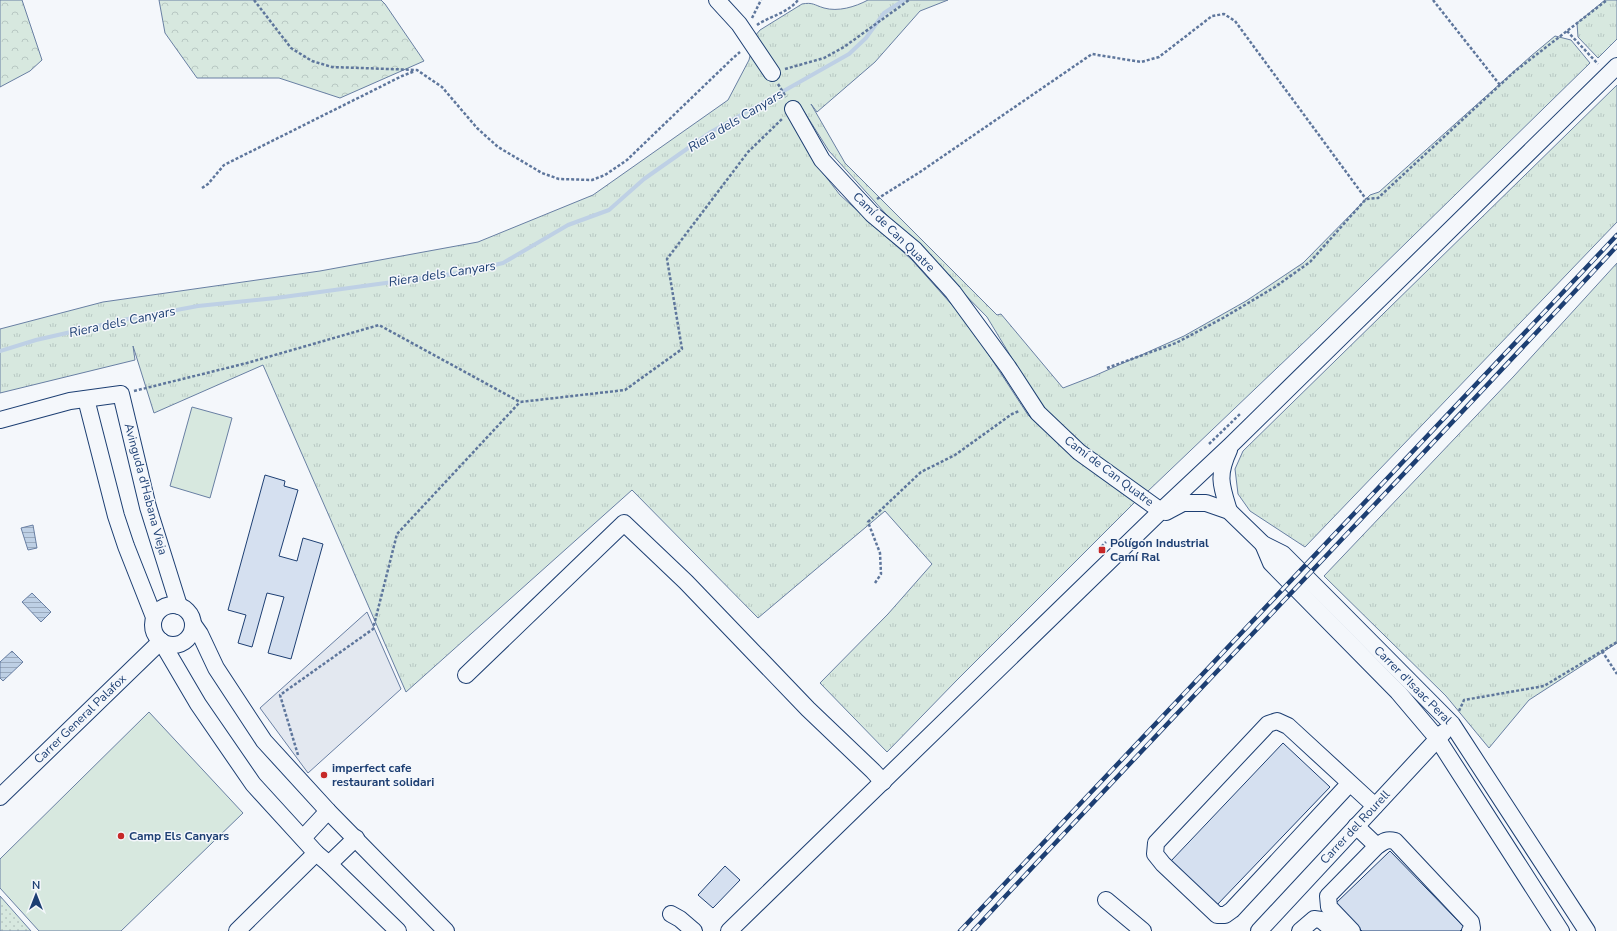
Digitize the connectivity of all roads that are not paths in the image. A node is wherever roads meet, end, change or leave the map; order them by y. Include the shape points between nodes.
1 (717, 0) edge
2 (1613, 71) edge
3 (772, 73) road end
4 (793, 109) road end
5 (86, 399) junction
6 (0, 420) edge
7 (1231, 445) junction
8 (1229, 511) junction
9 (1157, 515) junction
10 (1263, 544) junction
11 (179, 606) junction
12 (154, 617) junction
13 (193, 624) junction
14 (161, 641) junction
15 (466, 676) dead end
16 (1452, 724) junction
17 (1437, 738) junction
18 (883, 782) junction
19 (1350, 783) junction
20 (0, 797) edge
21 (1375, 806) junction
22 (328, 811) junction
23 (1356, 826) junction
24 (303, 838) junction
25 (356, 838) junction
26 (1377, 846) junction
27 (316, 853) junction
28 (329, 864) junction
29 (1309, 876) junction
30 (1328, 896) junction
31 (1106, 900) dead end
32 (671, 914) dead end
33 (441, 929) edge
34 (1264, 929) edge
35 (237, 931) edge
36 (398, 931) edge
37 (694, 931) edge
38 (729, 931) edge
39 (1142, 931) edge
40 (1300, 931) edge
41 (1334, 931) edge
42 (1352, 931) edge
43 (1470, 931) edge
44 (1561, 931) edge
45 (1587, 931) edge

1 - 3 street via 749,38
2 - 7 street
4 - 9 street, Camí de Can Quatre via 822,160 865,206 915,250 953,292 1038,413 1079,452
5 - 6 street
5 - 11 street, Avinguda d'Habana Vieja via 121,394 148,507
5 - 12 street via 116,516
7 - 8 street via 1222,466 1221,486
7 - 9 street
8 - 9 street via 1206,503 1183,503
8 - 10 street, Carrer d'Isaac Peral
9 - 18 street
10 - 16 street, Carrer d'Isaac Peral via 1283,554
10 - 17 street, Carrer d'Isaac Peral via 1271,563 1398,692
11 - 12 street via 164,606
11 - 13 street via 189,613
12 - 14 street via 152,626 155,635
13 - 14 street via 192,633 186,640 169,645
13 - 22 street via 216,668 264,741
14 - 20 street, Carrer General Palafox
14 - 24 street via 198,704 253,784
15 - 18 street via 624,523 686,582 808,709
16 - 17 street, Carrer del Rourell
16 - 45 street, Carrer d'Isaac Peral
17 - 21 street, Carrer del Rourell
17 - 44 street, Carrer d'Isaac Peral
18 - 38 street
19 - 19 street via 1288,726 1277,721 1268,724 1156,843 1155,854 1217,915 1225,915
19 - 21 street
21 - 23 street, Carrer del Rourell
22 - 24 street
22 - 25 street
23 - 26 street
23 - 29 street, Carrer del Rourell
24 - 27 street
25 - 28 street
25 - 33 street
26 - 30 street
26 - 43 street via 1383,841 1395,841 1471,922
27 - 28 street
27 - 35 street
28 - 36 street
29 - 30 street
29 - 34 street, Carrer del Rourell
30 - 42 street via 1329,907
31 - 39 street
32 - 37 street
40 - 41 street via 1314,919 1321,920

